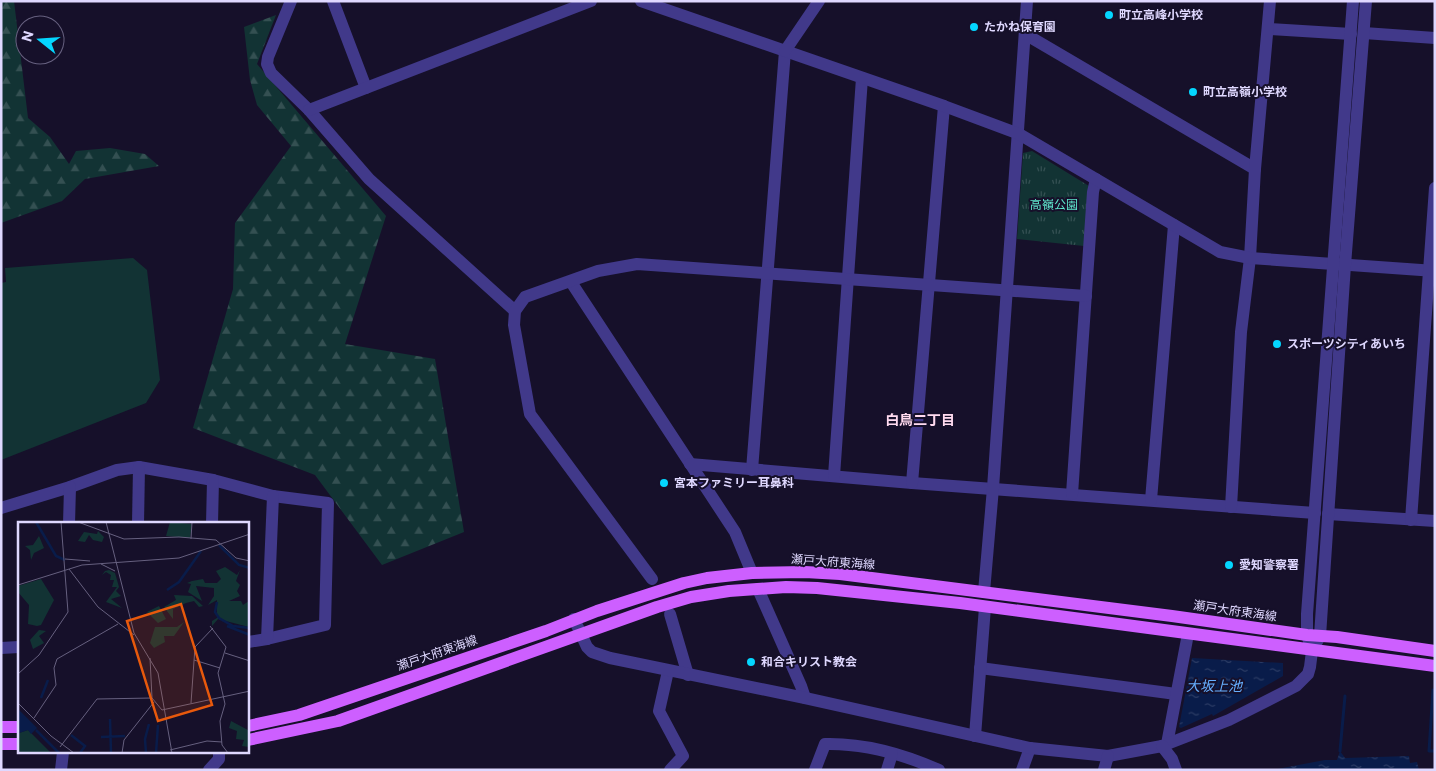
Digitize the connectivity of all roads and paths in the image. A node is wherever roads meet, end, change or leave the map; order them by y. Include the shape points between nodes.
1 (291, 1) edge
2 (333, 1) edge
3 (591, 1) edge
4 (641, 1) edge
5 (819, 1) edge
6 (1027, 1) edge
7 (1270, 1) edge
8 (1353, 1) edge
9 (1366, 1) edge
10 (1269, 29) junction
11 (1025, 34) junction
12 (1357, 34) junction
13 (1435, 38) edge
14 (785, 51) junction
15 (862, 78) junction
16 (366, 88) junction
17 (944, 106) junction
18 (309, 110) junction
19 (1019, 134) junction
20 (1255, 170) junction
21 (1096, 178) junction
22 (1435, 188) edge
23 (1174, 225) junction
24 (1250, 258) junction
25 (1339, 264) junction
26 (1432, 271) edge
27 (768, 273) junction
28 (847, 278) junction
29 (571, 282) junction
30 (929, 285) junction
31 (1007, 290) junction
32 (1086, 296) junction
33 (515, 311) junction
34 (690, 464) junction
35 (139, 467) junction
36 (752, 470) junction
37 (834, 476) junction
38 (212, 480) junction
39 (912, 483) junction
40 (70, 487) junction
41 (993, 488) junction
42 (1072, 494) junction
43 (273, 496) junction
44 (1152, 500) junction
45 (1, 508) edge
46 (1231, 508) junction
47 (1322, 513) junction
48 (1411, 520) junction
49 (1435, 521) edge
50 (69, 522) edge
51 (138, 522) edge
52 (212, 522) edge
53 (752, 573) junction
54 (652, 579) dead end
55 (758, 589) junction
56 (984, 592) junction
57 (985, 607) junction
58 (670, 614) dead end
59 (574, 620) junction
60 (579, 633) junction
61 (1188, 634) junction
62 (1307, 635) junction
63 (1320, 636) junction
64 (267, 640) junction
65 (249, 642) edge
66 (18, 647) edge
67 (1, 648) edge
68 (1312, 651) junction
69 (1435, 651) edge
70 (1435, 666) edge
71 (980, 668) junction
72 (668, 671) junction
73 (688, 675) junction
74 (1176, 694) junction
75 (805, 698) junction
76 (249, 726) edge
77 (1, 727) edge
78 (18, 728) edge
79 (975, 736) junction
80 (249, 740) edge
81 (1, 744) edge
82 (18, 744) edge
83 (1165, 745) junction
84 (1030, 748) junction
85 (62, 754) edge
86 (219, 754) edge
87 (892, 754) junction
88 (1108, 756) junction
89 (61, 770) edge
90 (209, 770) edge
91 (670, 770) edge
92 (815, 770) edge
93 (887, 770) edge
94 (939, 770) edge
95 (1022, 770) edge
96 (1104, 770) edge
97 (1176, 770) edge

1 - 18 street via 267,64 271,73
2 - 16 street
3 - 16 street
4 - 14 street
5 - 14 street
6 - 11 street
7 - 10 street
8 - 12 street
9 - 12 street
10 - 12 street
10 - 20 street
11 - 19 street
11 - 20 street
12 - 13 street
12 - 25 street
14 - 15 street
14 - 27 street
15 - 17 street
15 - 28 street
16 - 18 street
17 - 19 street
17 - 30 street
18 - 33 street via 369,179
19 - 21 street
19 - 31 street
20 - 24 street
21 - 23 street
21 - 32 street
22 - 26 street
23 - 24 street via 1220,252
23 - 44 street
24 - 25 street
24 - 46 street via 1241,332
25 - 26 street
25 - 47 street
26 - 48 street
27 - 28 street
27 - 29 street via 637,264 610,268
27 - 36 street
28 - 30 street
28 - 37 street
29 - 33 street via 525,297
29 - 34 street
30 - 31 street
30 - 39 street
31 - 32 street
31 - 41 street
32 - 42 street
33 - 54 street via 514,325 530,414
34 - 36 street
34 - 53 street via 735,532
35 - 38 street
35 - 40 street via 117,470
35 - 51 street
36 - 37 street
37 - 39 street
38 - 43 street
38 - 52 street
39 - 41 street
40 - 45 street
40 - 50 street
41 - 42 street
41 - 56 street
42 - 44 street
43 - 64 street
43 - 64 street via 328,503 325,625
44 - 46 street
46 - 47 street
47 - 48 street
47 - 62 street
47 - 63 street
48 - 49 street
53 - 56 main road, 瀬戸大府東海線 via 840,574
53 - 59 main road, 瀬戸大府東海線 via 684,583
55 - 57 main road via 817,588
55 - 60 main road via 691,597
55 - 75 street
56 - 62 main road, 瀬戸大府東海線
57 - 61 main road
57 - 71 street
58 - 73 street
59 - 60 street
59 - 76 main road, 瀬戸大府東海線 via 299,715
60 - 72 street via 592,652
60 - 80 main road via 338,721
61 - 68 main road
61 - 74 street
62 - 63 main road, 瀬戸大府東海線
62 - 68 street
63 - 68 street
63 - 69 main road, 瀬戸大府東海線
64 - 65 street
66 - 67 street
68 - 70 main road
68 - 83 street via 1308,674 1296,686 1229,720
71 - 74 street
71 - 79 street
72 - 73 street
72 - 91 street via 659,711 684,756
73 - 75 street
74 - 83 street
75 - 79 street
77 - 78 main road
79 - 84 street
81 - 82 main road
83 - 88 street
83 - 97 street
84 - 88 street
84 - 95 street
85 - 89 street
86 - 90 street via 219,760
87 - 92 street via 846,743 825,744
87 - 93 street
87 - 94 street
88 - 96 street

